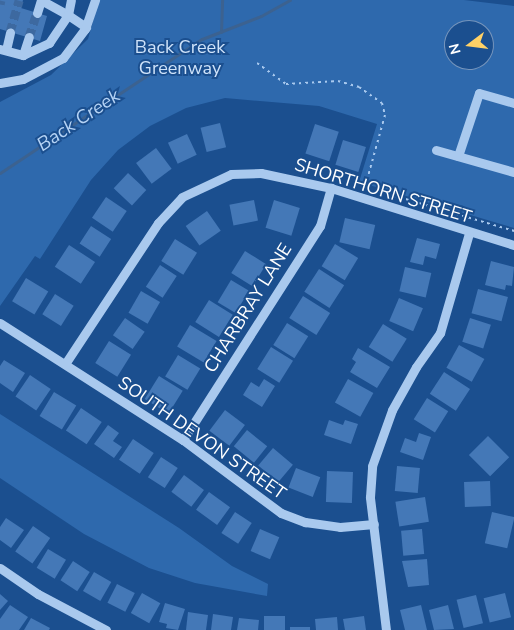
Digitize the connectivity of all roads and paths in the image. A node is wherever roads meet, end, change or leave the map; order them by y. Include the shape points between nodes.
1 (41, 0) edge
2 (71, 0) edge
3 (95, 0) edge
4 (37, 13) tunnel mouth
5 (68, 15) junction
6 (86, 26) junction
7 (10, 32) tunnel mouth
8 (29, 37) tunnel mouth
9 (3, 50) edge
10 (23, 55) junction
11 (257, 63) dead end
12 (0, 83) edge
13 (514, 103) edge
14 (436, 150) dead end
15 (458, 156) junction
16 (514, 172) edge
17 (365, 187) dead end
18 (331, 188) junction
19 (375, 190) dead end
20 (514, 231) edge
21 (468, 233) junction
22 (514, 245) edge
23 (0, 323) edge
24 (64, 364) junction
25 (184, 440) junction
26 (374, 524) junction
27 (0, 568) edge
28 (106, 630) edge
29 (386, 630) edge

1 - 4 street
1 - 5 street
2 - 5 street
3 - 6 street
5 - 6 street
5 - 10 street via 48,44
6 - 12 street via 73,47 58,62 23,79
7 - 9 street
8 - 10 street
9 - 10 street
11 - 17 path via 286,84 338,81 359,88 382,103 385,115
13 - 15 street via 479,93
14 - 15 street
15 - 16 street
18 - 21 street, SHORTHORN STREET
18 - 24 street, SHORTHORN STREET via 261,173 231,174 182,197 158,222
18 - 25 street, CHARBRAY LANE via 320,226
19 - 20 path
21 - 22 street, SHORTHORN STREET
21 - 26 street via 440,333 411,375 380,442 372,474
23 - 24 street, SOUTH DEVON STREET
24 - 25 street, SOUTH DEVON STREET
25 - 26 street, SOUTH DEVON STREET via 281,513 305,522 340,527
26 - 29 street
27 - 28 street via 38,594

